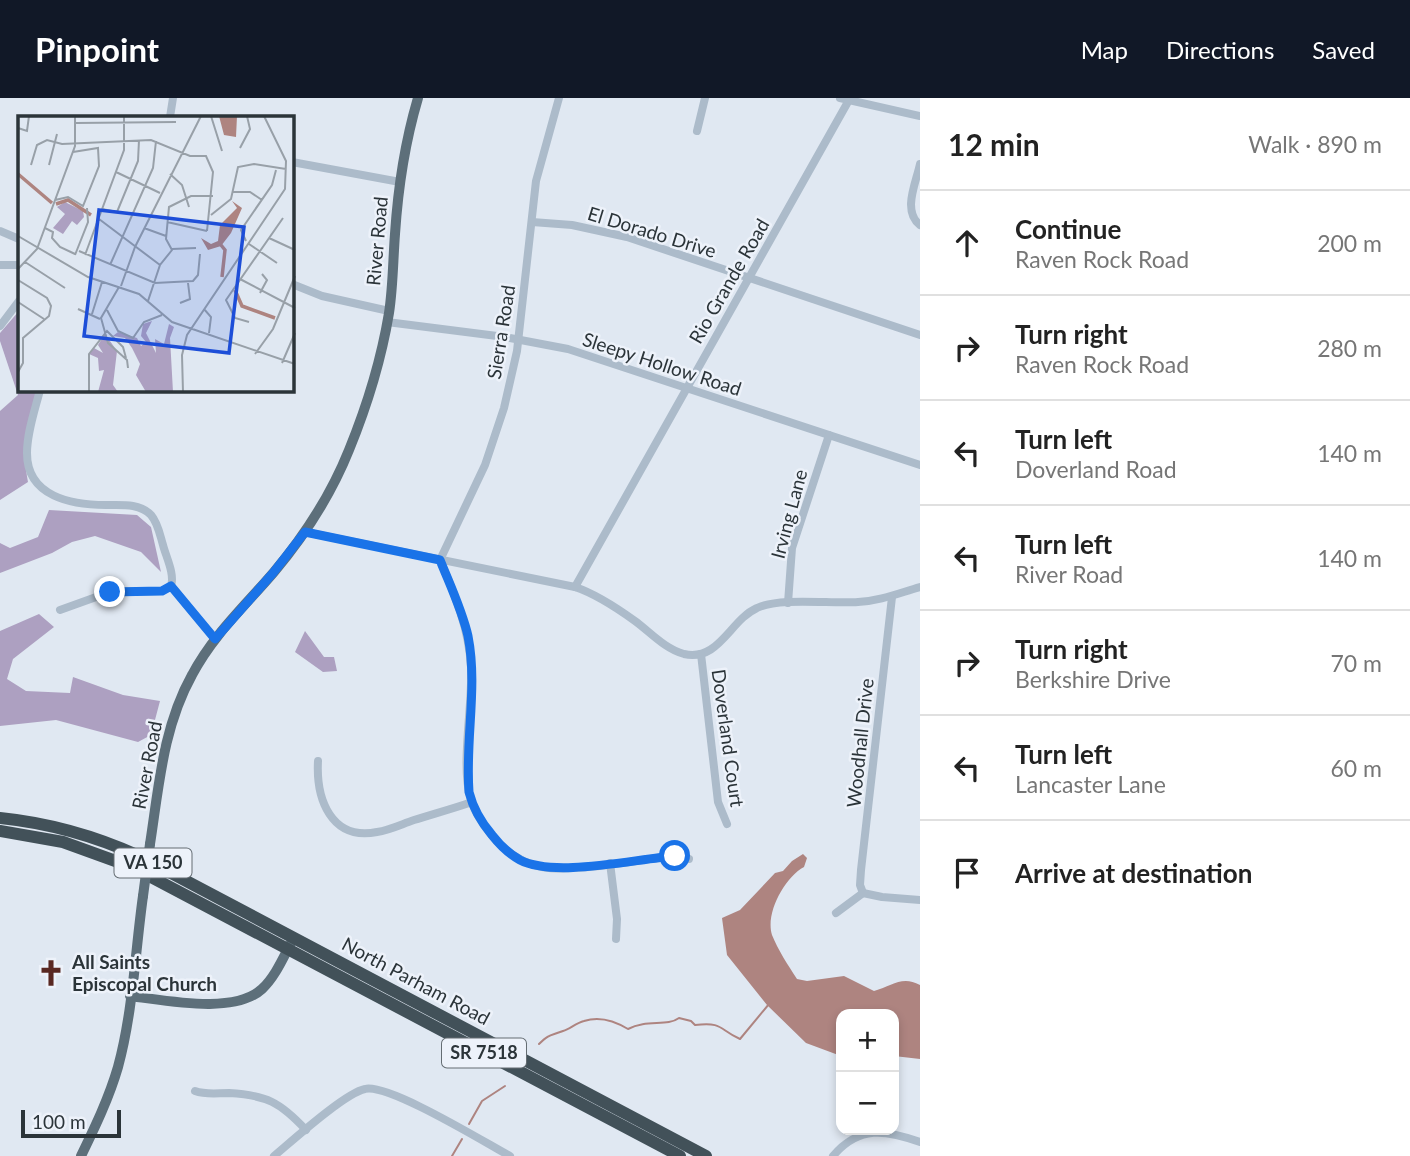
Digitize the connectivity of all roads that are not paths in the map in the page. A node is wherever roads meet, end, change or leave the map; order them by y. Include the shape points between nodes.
1 (173, 98) edge
2 (418, 98) edge
3 (559, 98) edge
4 (705, 98) edge
5 (844, 99) edge
6 (170, 116) edge
7 (920, 116) edge
8 (697, 131) dead end
9 (294, 162) edge
10 (920, 164) edge
11 (400, 183) junction
12 (532, 222) junction
13 (920, 225) edge
14 (0, 231) edge
15 (18, 239) edge
16 (0, 265) edge
17 (18, 265) edge
18 (748, 278) junction
19 (294, 285) edge
20 (18, 302) edge
21 (388, 316) junction
22 (0, 326) edge
23 (920, 335) edge
24 (519, 339) junction
25 (686, 388) junction
26 (40, 392) edge
27 (829, 435) junction
28 (920, 465) edge
29 (305, 532) junction
30 (440, 560) junction
31 (171, 586) junction
32 (575, 587) junction
33 (920, 587) edge
34 (892, 597) junction
35 (788, 603) junction
36 (60, 610) dead end
37 (215, 639) junction
38 (701, 654) junction
39 (318, 761) dead end
40 (472, 802) junction
41 (0, 818) edge
42 (727, 824) dead end
43 (0, 831) edge
44 (689, 859) dead end
45 (610, 863) junction
46 (863, 893) junction
47 (920, 900) edge
48 (836, 913) dead end
49 (616, 939) dead end
50 (291, 943) junction
51 (130, 996) junction
52 (195, 1091) dead end
53 (306, 1130) junction
54 (920, 1142) edge
55 (81, 1156) edge
56 (274, 1156) edge
57 (510, 1156) edge
58 (680, 1156) edge
59 (706, 1156) edge
60 (833, 1156) edge

1 - 6 street
2 - 11 main road, River Road
3 - 12 street, Sierra Road via 539,165
4 - 8 street
5 - 7 street
5 - 18 street, Rio Grande Road
9 - 11 street
10 - 13 street via 910,210
11 - 21 main road, River Road
12 - 18 street, El Dorado Drive via 606,231
12 - 24 street, Sierra Road
14 - 15 street
16 - 17 street
18 - 23 street, El Dorado Drive
18 - 25 street, Rio Grande Road
19 - 21 street, Sleepy Hollow Road
20 - 22 street
21 - 24 street, Sleepy Hollow Road
21 - 29 main road, River Road via 375,377 348,454
24 - 25 street, Sleepy Hollow Road via 568,349
24 - 30 street, Sierra Road via 493,446
25 - 27 street, Sleepy Hollow Road
25 - 32 street, Rio Grande Road
26 - 31 street via 27,450 34,479 52,496 73,504 132,506 147,512 159,529
27 - 28 street, Sleepy Hollow Road
27 - 35 street, Irving Lane via 792,548
29 - 30 street
29 - 37 main road, River Road
30 - 32 street
30 - 40 street via 463,618 469,649 468,777
31 - 36 street via 162,591 110,592
31 - 37 street
32 - 38 street via 614,606 676,651
33 - 34 street
34 - 35 street
34 - 46 street, Woodhall Drive via 861,870
35 - 38 street via 752,610 717,645
37 - 51 main road, River Road, bridge via 191,676 173,718 162,764
38 - 42 street, Doverland Court via 718,802
39 - 40 street via 317,786 324,806 339,825 354,831 379,832
40 - 45 street via 498,842 522,861 551,868
41 - 50 highway, VA 150 via 63,829 120,848
43 - 50 highway, VA 150 via 52,839 110,857
44 - 45 street via 675,856
45 - 49 street
46 - 47 street
46 - 48 street
50 - 51 main road via 267,984 243,999 205,1004
50 - 58 highway, North Parham Road / SR 7518
50 - 59 highway, North Parham Road / SR 7518
51 - 55 main road, River Road via 118,1066
52 - 53 street via 270,1099
53 - 56 street
53 - 57 street via 355,1093 372,1088
54 - 60 street via 897,1134 871,1133 854,1139

